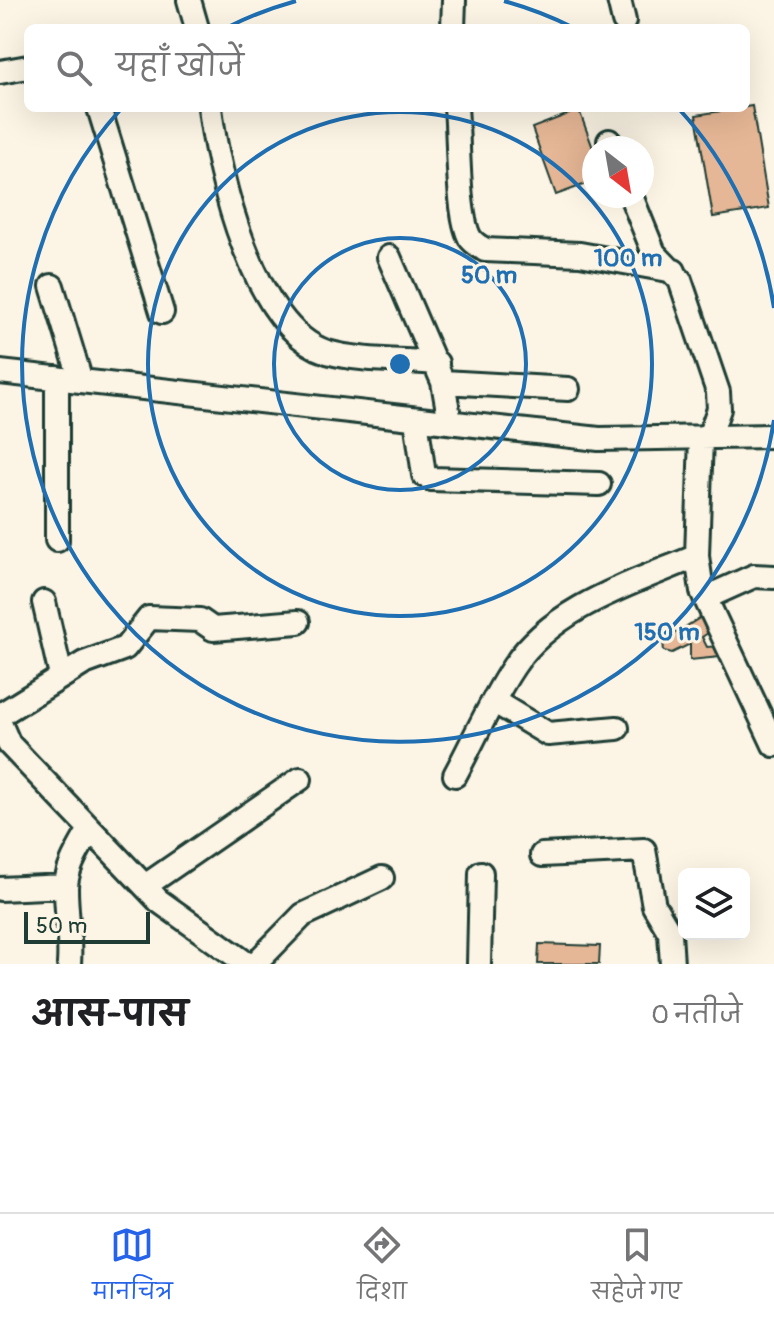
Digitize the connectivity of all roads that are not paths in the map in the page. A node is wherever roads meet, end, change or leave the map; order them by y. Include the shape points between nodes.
1 (189, 0) edge
2 (454, 0) edge
3 (196, 24) edge
4 (453, 24) edge
5 (24, 68) edge
6 (0, 72) edge
7 (100, 112) edge
8 (210, 112) edge
9 (456, 112) edge
10 (636, 208) edge
11 (389, 257) dead end
12 (674, 271) junction
13 (52, 286) dead end
14 (162, 312) dead end
15 (0, 372) edge
16 (440, 372) junction
17 (57, 378) junction
18 (81, 381) junction
19 (568, 389) dead end
20 (416, 419) junction
21 (450, 422) junction
22 (774, 436) edge
23 (705, 437) junction
24 (599, 484) dead end
25 (57, 540) dead end
26 (697, 556) junction
27 (774, 577) edge
28 (705, 598) junction
29 (44, 602) dead end
30 (298, 622) dead end
31 (61, 676) junction
32 (495, 702) junction
33 (0, 715) edge
34 (0, 723) edge
35 (617, 728) dead end
36 (774, 745) edge
37 (455, 775) dead end
38 (300, 779) dead end
39 (90, 829) junction
40 (542, 855) dead end
41 (481, 873) dead end
42 (382, 878) dead end
43 (66, 886) junction
44 (145, 886) junction
45 (0, 889) edge
46 (69, 964) edge
47 (247, 964) edge
48 (255, 964) edge
49 (479, 964) edge
50 (672, 964) edge

1 - 3 street
2 - 4 street
5 - 6 street
7 - 14 street
8 - 16 street via 215,151 250,265 293,330 328,352
9 - 12 street via 463,206 475,244 485,250 580,254
10 - 12 street via 654,253
11 - 16 street
12 - 23 street via 720,400
13 - 18 street
15 - 17 street
16 - 19 street
16 - 21 street
17 - 18 street
17 - 25 street
18 - 20 street
20 - 21 street
20 - 24 street via 421,466 431,479
21 - 23 street via 599,439
22 - 23 street
23 - 26 street
26 - 28 street
26 - 32 street via 592,601 550,630 515,664
27 - 28 street via 754,576
28 - 36 street
29 - 31 street
30 - 31 street via 213,629 200,620 149,618 125,648
31 - 33 street
32 - 35 street via 548,734
32 - 37 street
34 - 39 street via 9,744
38 - 44 street
39 - 43 street
39 - 44 street
40 - 50 street via 644,850 654,906 670,933
41 - 49 street
42 - 48 street via 303,915
43 - 45 street
43 - 46 street via 72,934
44 - 47 street

